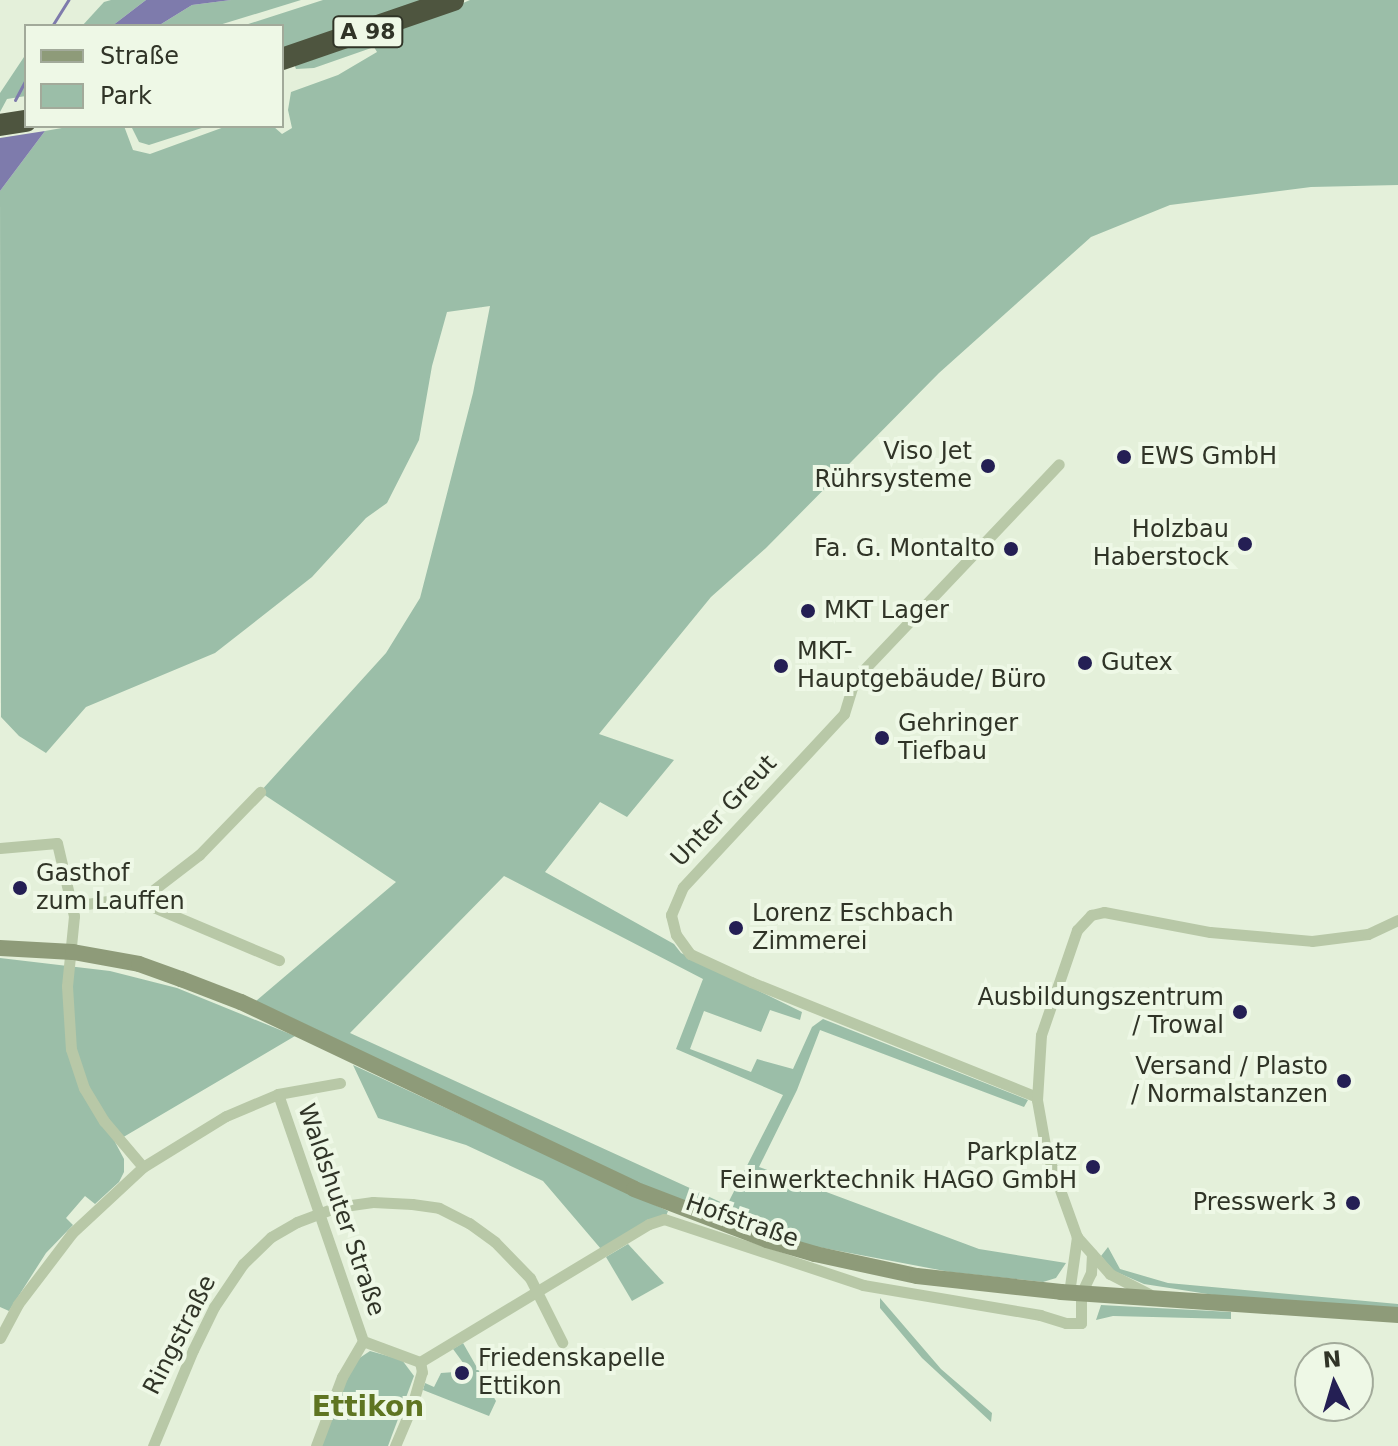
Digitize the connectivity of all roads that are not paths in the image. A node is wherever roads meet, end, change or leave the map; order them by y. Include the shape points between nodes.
1 (453, 0) edge
2 (284, 58) edge
3 (24, 121) edge
4 (0, 125) edge
5 (1059, 464) dead end
6 (260, 792) dead end
7 (0, 848) edge
8 (139, 901) junction
9 (72, 906) junction
10 (1398, 920) edge
11 (0, 948) edge
12 (73, 952) junction
13 (279, 960) dead end
14 (340, 1083) dead end
15 (278, 1094) junction
16 (1037, 1097) junction
17 (143, 1167) junction
18 (319, 1213) junction
19 (1077, 1237) junction
20 (1092, 1254) junction
21 (538, 1292) junction
22 (1075, 1293) junction
23 (1162, 1300) junction
24 (1398, 1315) edge
25 (0, 1338) edge
26 (363, 1341) junction
27 (562, 1342) dead end
28 (420, 1362) junction
29 (153, 1446) edge
30 (316, 1446) edge
31 (395, 1446) edge

1 - 2 highway, A 98
3 - 4 highway
5 - 16 street, Unter Greut via 855,679 844,714 683,887 671,915 676,935 690,954
6 - 8 street via 199,855
7 - 9 street via 57,843
8 - 9 street
8 - 13 street
9 - 12 street
10 - 16 street via 1368,934 1290,941 1104,912 1091,915 1077,930 1045,1021
11 - 12 main road
12 - 17 street via 68,1020 84,1088
12 - 22 main road via 139,964 241,1002 634,1189 767,1240 917,1276
14 - 15 street
15 - 17 street via 226,1116
15 - 18 street, Waldshuter Straße
16 - 19 street via 1046,1151
17 - 25 street via 72,1233 18,1304
18 - 21 street, Ringstraße via 373,1202 439,1208 495,1242
18 - 26 street, Waldshuter Straße
18 - 29 street, Ringstraße via 271,1237 243,1264 200,1335
19 - 20 street
19 - 22 street
20 - 22 street via 1091,1273
20 - 23 street via 1110,1274
21 - 22 street, Hofstraße via 649,1224 667,1219 863,1285 1081,1323
21 - 27 street, Ringstraße
21 - 28 street, Hofstraße
22 - 23 main road
23 - 24 main road
26 - 28 street
26 - 30 street via 342,1377
28 - 31 street via 412,1406

